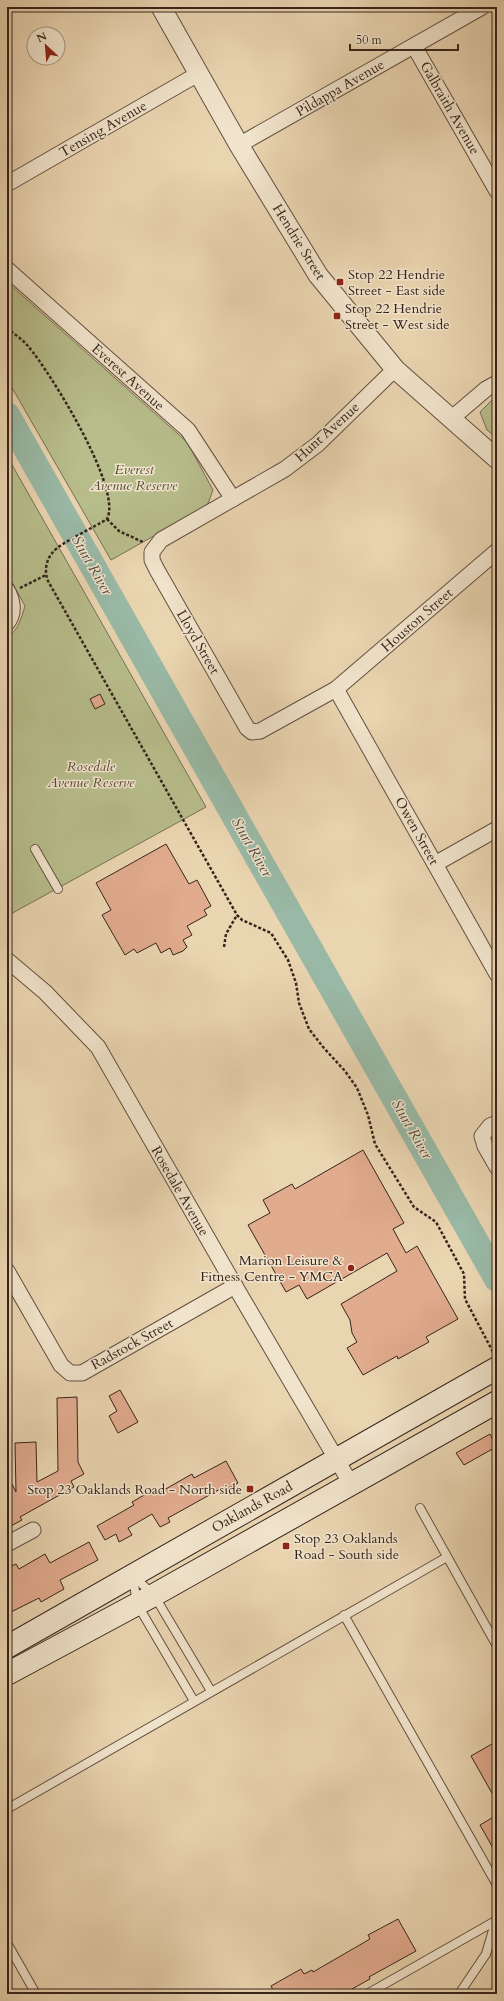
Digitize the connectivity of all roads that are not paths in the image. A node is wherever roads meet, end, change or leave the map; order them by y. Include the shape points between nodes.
1 (161, 7) edge
2 (482, 7) edge
3 (414, 46) junction
4 (198, 74) junction
5 (239, 145) junction
6 (7, 184) edge
7 (497, 190) edge
8 (7, 269) edge
9 (395, 369) junction
10 (497, 383) edge
11 (452, 418) junction
12 (497, 459) edge
13 (233, 499) junction
14 (497, 551) edge
15 (8, 592) edge
16 (9, 621) edge
17 (336, 689) junction
18 (497, 829) edge
19 (35, 849) dead end
20 (435, 864) junction
21 (58, 889) dead end
22 (7, 960) edge
23 (497, 974) edge
24 (497, 1123) edge
25 (497, 1167) edge
26 (7, 1271) edge
27 (235, 1286) junction
28 (496, 1362) edge
29 (497, 1402) edge
30 (337, 1459) junction
31 (352, 1484) junction
32 (420, 1508) dead end
33 (33, 1530) dead end
34 (7, 1544) edge
35 (447, 1557) junction
36 (132, 1575) junction
37 (146, 1600) junction
38 (344, 1616) junction
39 (497, 1646) edge
40 (7, 1647) edge
41 (7, 1674) edge
42 (211, 1691) junction
43 (194, 1701) junction
44 (7, 1809) edge
45 (497, 1885) edge
46 (497, 1920) edge
47 (7, 1943) edge
48 (36, 1994) edge
49 (367, 1994) edge
50 (459, 1994) edge

1 - 4 street, Hendrie Street
2 - 3 street, Pildappa Avenue
3 - 5 street, Pildappa Avenue
3 - 7 street, Galbraith Avenue
4 - 5 street, Hendrie Street
4 - 6 street, Tensing Avenue
5 - 9 street, Hendrie Street via 318,275
8 - 13 street, Everest Avenue via 188,430
9 - 11 street, Hendrie Street
9 - 13 street, Hunt Avenue via 318,444 285,469
10 - 11 street via 486,389
11 - 12 street, Hendrie Street
13 - 17 street, Lloyd Street via 161,540 152,552 152,560 157,570 247,728 252,732 260,731
14 - 17 street, Houston Street
15 - 16 street via 12,599
17 - 20 street, Owen Street
18 - 20 street
19 - 21 lane
20 - 23 street, Owen Street
22 - 27 street, Rosedale Avenue via 45,992 98,1047
24 - 25 street via 490,1126 482,1136
26 - 27 street, Radstock Street via 60,1365 70,1373 82,1373
27 - 30 street, Rosedale Avenue
28 - 30 main road, Oaklands Road
29 - 31 main road, Oaklands Road
30 - 31 street, Rosedale Avenue
30 - 36 main road, Oaklands Road
31 - 37 main road, Oaklands Road
32 - 35 lane
33 - 34 street
35 - 38 lane
35 - 39 lane
36 - 37 lane
36 - 37 lane
36 - 40 main road, Oaklands Road
37 - 41 main road, Oaklands Road
37 - 42 lane
37 - 43 lane
38 - 42 lane
38 - 45 lane
42 - 43 lane
43 - 44 lane
46 - 49 lane
46 - 50 lane via 486,1954
47 - 48 lane

